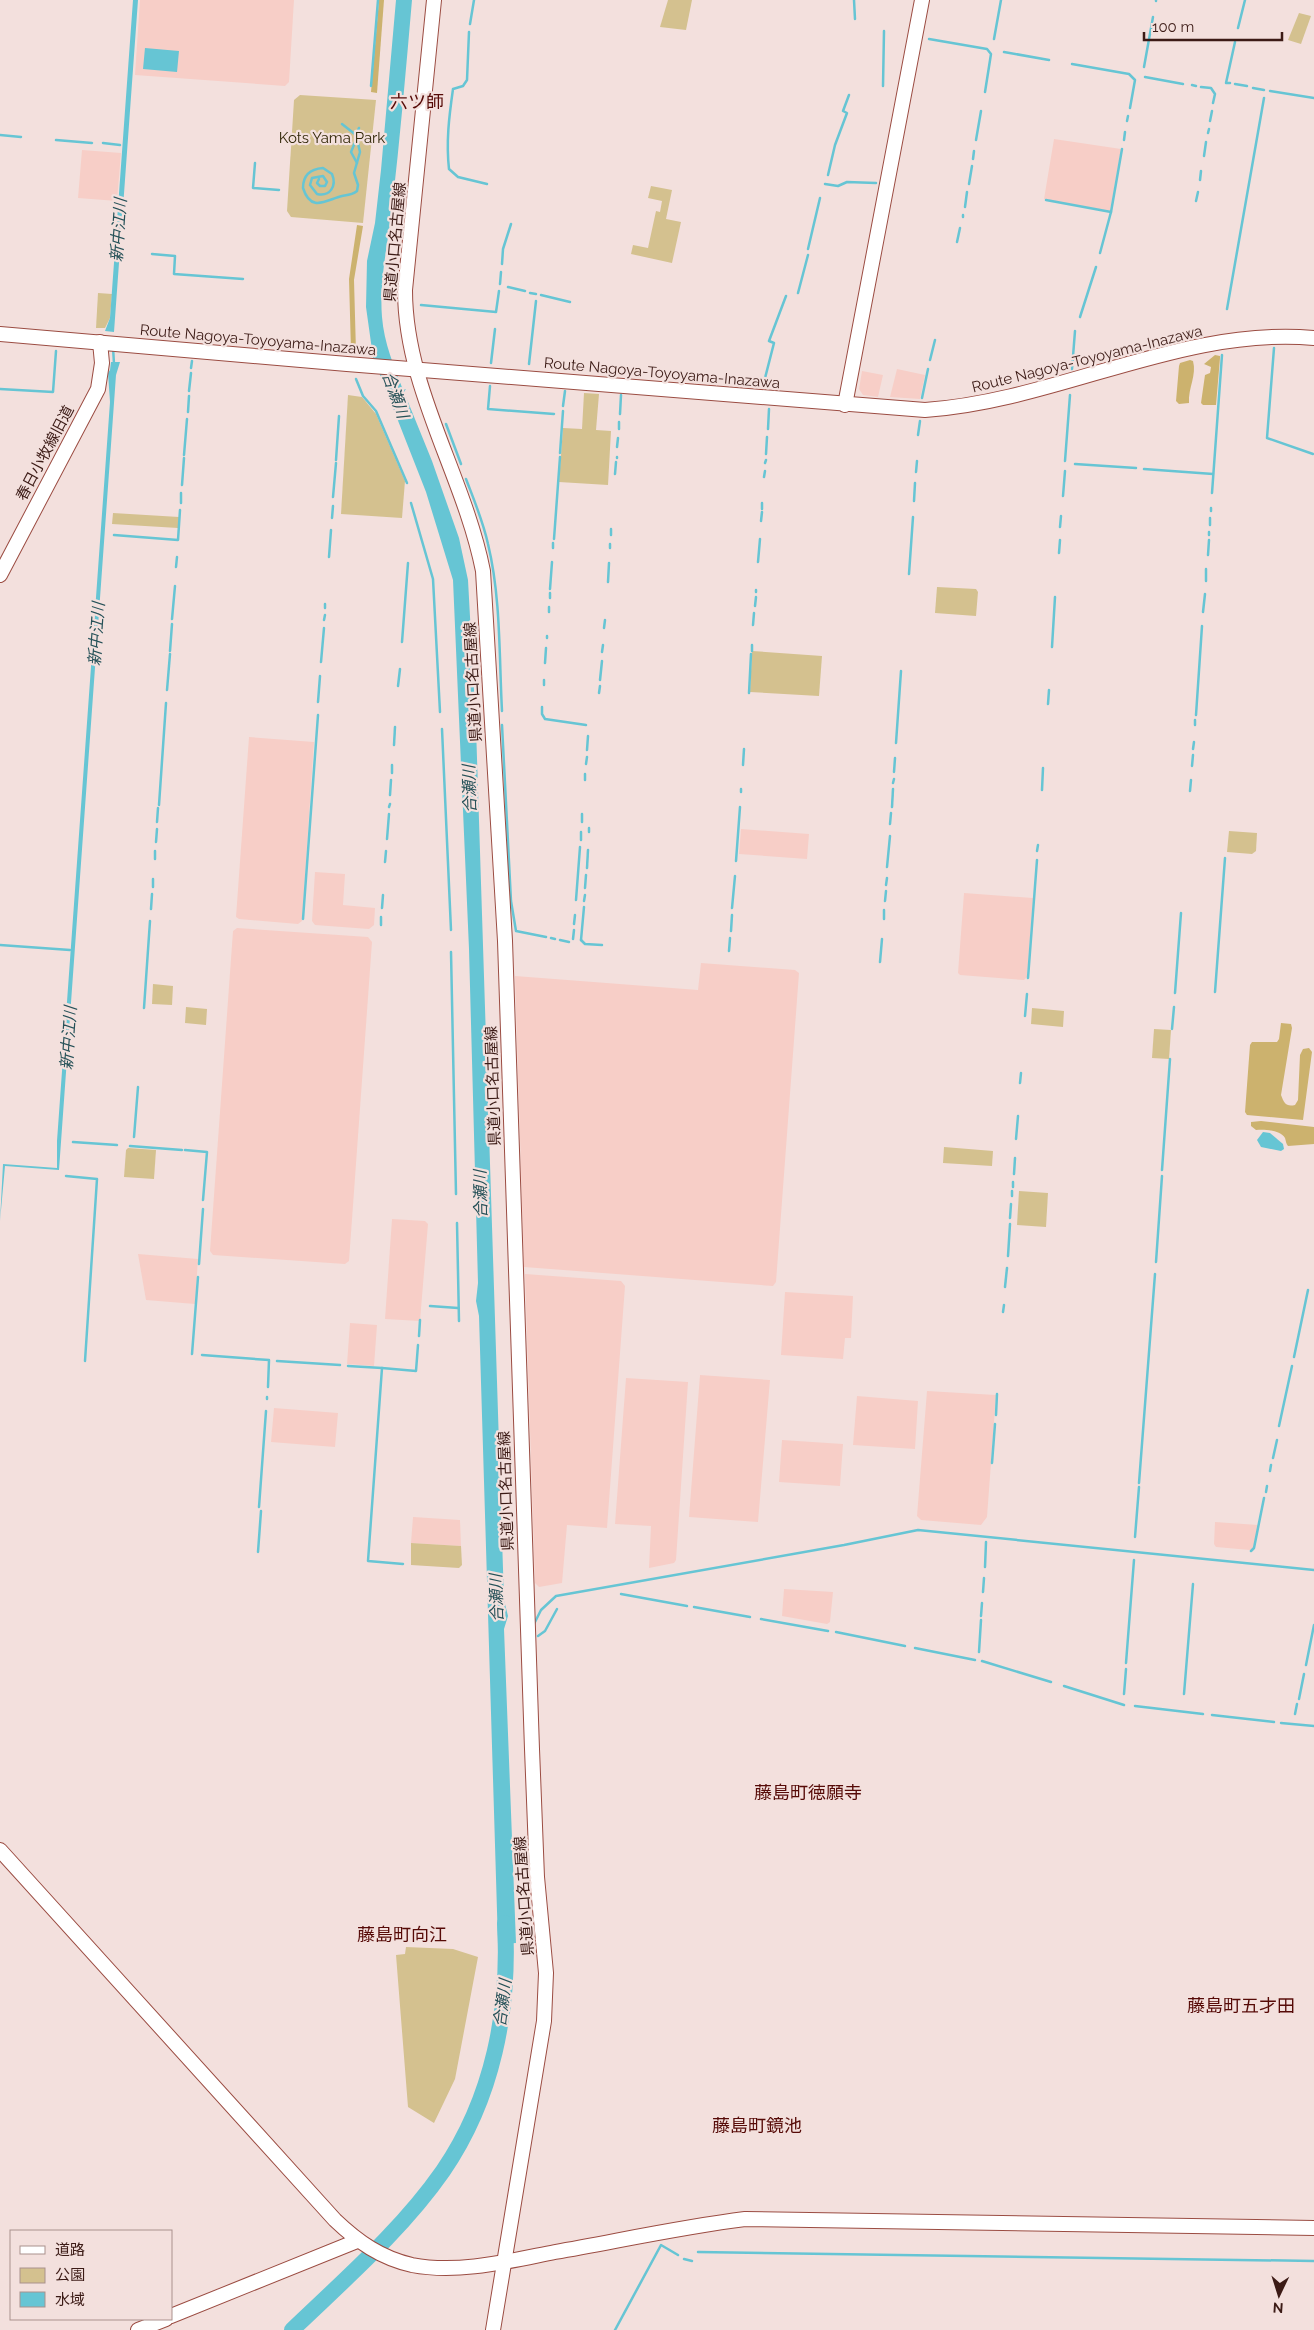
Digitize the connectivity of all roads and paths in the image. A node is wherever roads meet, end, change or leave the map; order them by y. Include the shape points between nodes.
1 (434, 0) edge
2 (922, 0) edge
3 (0, 334) edge
4 (1314, 338) edge
5 (102, 342) junction
6 (415, 369) junction
7 (845, 405) junction
8 (0, 574) edge
9 (0, 1850) edge
10 (1314, 2228) edge
11 (357, 2241) junction
12 (503, 2262) junction
13 (172, 2316) edge
14 (163, 2320) edge
15 (138, 2330) edge
16 (493, 2330) edge

1 - 6 main road, 県道小口名古屋線 via 405,290 405,316
2 - 7 main road
3 - 5 main road, Route Nagoya-Toyoyama-Inazawa
4 - 7 main road, Route Nagoya-Toyoyama-Inazawa via 1248,338 1186,349 1028,394 955,408 925,410
5 - 6 main road, Route Nagoya-Toyoyama-Inazawa
5 - 8 main road, 春日小牧線旧道 via 98,389
6 - 7 main road, Route Nagoya-Toyoyama-Inazawa
6 - 12 main road, 県道小口名古屋線 via 477,539 483,571 505,941 530,1711 546,2003
9 - 11 main road
10 - 12 main road via 745,2219
11 - 12 main road via 388,2258 433,2268
11 - 13 main road
12 - 16 main road, 県道小口名古屋線
14 - 15 main road

